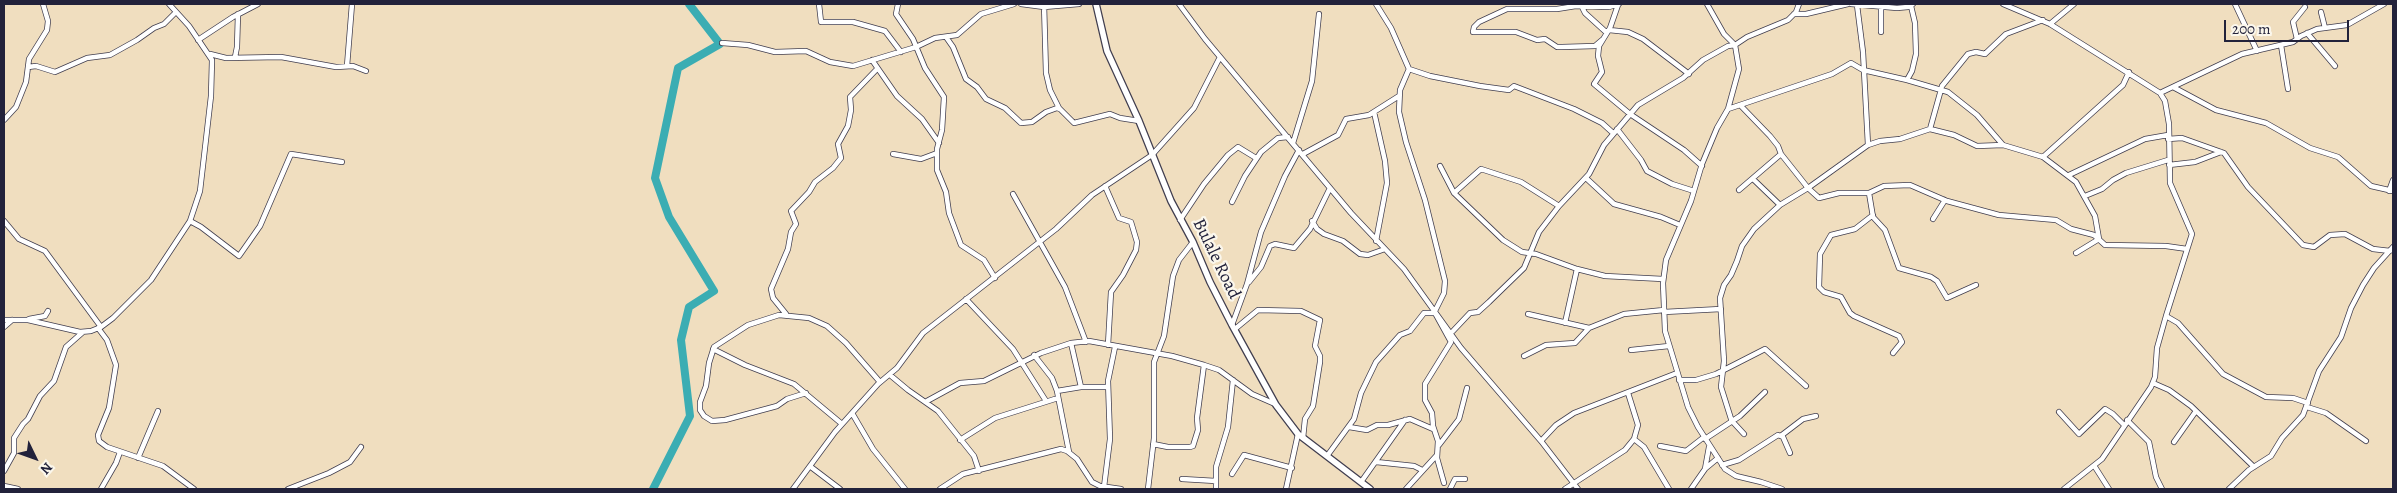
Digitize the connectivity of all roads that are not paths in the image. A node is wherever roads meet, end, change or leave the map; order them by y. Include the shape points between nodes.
1 (43, 4) edge
2 (169, 4) edge
3 (258, 4) edge
4 (352, 4) edge
5 (819, 4) edge
6 (898, 4) edge
7 (1012, 4) edge
8 (1021, 4) edge
9 (1079, 4) edge
10 (1096, 4) edge
11 (1179, 4) edge
12 (1376, 4) edge
13 (1619, 4) edge
14 (1707, 4) edge
15 (1799, 4) edge
16 (1852, 4) edge
17 (2003, 4) edge
18 (2074, 4) edge
19 (2236, 4) edge
20 (2384, 4) edge
21 (1044, 5) edge
22 (1581, 5) edge
23 (1912, 5) edge
24 (2018, 6) edge
25 (1881, 7) junction
26 (2305, 7) dead end
27 (176, 12) junction
28 (2321, 12) dead end
29 (238, 14) junction
30 (1319, 14) dead end
31 (1794, 14) junction
32 (2043, 20) junction
33 (2050, 24) junction
34 (2325, 28) junction
35 (1608, 32) junction
36 (1881, 32) dead end
37 (2307, 33) junction
38 (946, 37) junction
39 (2297, 39) junction
40 (198, 40) junction
41 (1602, 40) junction
42 (722, 43) dead end
43 (1735, 45) junction
44 (2281, 45) junction
45 (916, 48) junction
46 (2256, 51) junction
47 (901, 52) junction
48 (209, 54) junction
49 (234, 57) junction
50 (1220, 57) junction
51 (1863, 57) junction
52 (872, 60) junction
53 (1851, 62) junction
54 (348, 66) junction
55 (2335, 66) dead end
56 (28, 67) junction
57 (877, 69) junction
58 (1409, 69) junction
59 (1863, 70) junction
60 (366, 71) dead end
61 (2130, 72) junction
62 (1689, 74) junction
63 (1908, 80) junction
64 (2173, 87) junction
65 (2288, 89) dead end
66 (1940, 90) junction
67 (2160, 93) junction
68 (1399, 96) junction
69 (1741, 106) junction
70 (1059, 108) junction
71 (1728, 109) junction
72 (1374, 112) junction
73 (1630, 114) junction
74 (4, 120) edge
75 (1139, 121) junction
76 (1930, 129) junction
77 (1615, 131) junction
78 (1288, 137) junction
79 (2168, 137) junction
80 (1293, 143) junction
81 (938, 144) junction
82 (1868, 145) junction
83 (2003, 145) junction
84 (1301, 152) junction
85 (2221, 152) junction
86 (937, 153) junction
87 (893, 154) dead end
88 (1781, 154) junction
89 (1152, 155) junction
90 (2043, 156) junction
91 (1256, 158) junction
92 (342, 162) dead end
93 (2168, 162) junction
94 (1440, 166) dead end
95 (1702, 166) junction
96 (2069, 175) junction
97 (1586, 178) junction
98 (1753, 179) junction
99 (2393, 180) edge
100 (1105, 186) junction
101 (1330, 188) junction
102 (1808, 188) junction
103 (1739, 190) dead end
104 (1694, 191) junction
105 (2391, 191) edge
106 (1454, 192) junction
107 (1869, 193) junction
108 (1013, 194) dead end
109 (2085, 196) junction
110 (1945, 200) junction
111 (1232, 202) dead end
112 (1780, 205) junction
113 (1559, 206) junction
114 (1873, 215) junction
115 (1933, 219) dead end
116 (1180, 220) junction
117 (1312, 220) junction
118 (4, 221) edge
119 (190, 221) junction
120 (1680, 225) junction
121 (2099, 239) junction
122 (1376, 241) junction
123 (1040, 242) junction
124 (1193, 242) junction
125 (1385, 249) junction
126 (2187, 249) junction
127 (2392, 249) edge
128 (1531, 253) junction
129 (2076, 253) dead end
130 (1576, 269) junction
131 (995, 278) junction
132 (1663, 279) junction
133 (1247, 284) junction
134 (1976, 285) dead end
135 (966, 299) junction
136 (1721, 309) junction
137 (48, 311) dead end
138 (1664, 311) junction
139 (1435, 312) junction
140 (786, 314) junction
141 (1528, 314) dead end
142 (2166, 316) junction
143 (4, 320) edge
144 (12, 320) junction
145 (28, 320) junction
146 (1564, 323) junction
147 (4, 327) edge
148 (1233, 327) junction
149 (99, 328) junction
150 (1590, 328) junction
151 (1453, 331) dead end
152 (83, 332) junction
153 (1086, 342) junction
154 (1071, 343) junction
155 (1108, 345) junction
156 (1669, 346) junction
157 (1115, 347) junction
158 (713, 349) junction
159 (1631, 350) dead end
160 (1893, 353) dead end
161 (1158, 354) junction
162 (1034, 355) junction
163 (1524, 356) dead end
164 (1023, 362) junction
165 (1204, 364) junction
166 (1722, 371) junction
167 (1677, 373) junction
168 (890, 375) junction
169 (1233, 380) junction
170 (1680, 380) junction
171 (880, 382) junction
172 (2153, 383) junction
173 (1806, 386) dead end
174 (1081, 387) junction
175 (1107, 387) junction
176 (1467, 388) dead end
177 (1057, 391) junction
178 (1765, 392) dead end
179 (806, 393) junction
180 (1628, 393) junction
181 (1058, 398) junction
182 (1046, 401) junction
183 (927, 402) junction
184 (1276, 405) junction
185 (2308, 405) junction
186 (158, 411) dead end
187 (2196, 411) junction
188 (2059, 412) dead end
189 (852, 413) junction
190 (1816, 416) dead end
191 (1406, 419) junction
192 (2127, 420) junction
193 (1732, 421) junction
194 (842, 424) junction
195 (2124, 425) junction
196 (1349, 427) junction
197 (1434, 430) junction
198 (1744, 434) dead end
199 (1782, 435) junction
200 (1301, 436) junction
201 (1704, 438) junction
202 (960, 440) junction
203 (1634, 440) junction
204 (1541, 441) junction
205 (2366, 441) dead end
206 (2174, 442) dead end
207 (1153, 444) junction
208 (1439, 445) junction
209 (1660, 446) dead end
210 (1709, 446) junction
211 (361, 447) dead end
212 (120, 452) junction
213 (1069, 452) junction
214 (1790, 453) dead end
215 (1436, 455) junction
216 (1327, 456) junction
217 (138, 458) junction
218 (1718, 458) junction
219 (1376, 462) junction
220 (1722, 465) junction
221 (811, 467) junction
222 (2095, 467) junction
223 (2254, 467) junction
224 (1292, 468) junction
225 (1705, 469) junction
226 (1422, 470) junction
227 (4, 471) edge
228 (979, 471) junction
229 (1232, 474) dead end
230 (1182, 479) dead end
231 (1464, 479) dead end
232 (1216, 481) junction
233 (1361, 482) junction
234 (1572, 482) junction
235 (1444, 483) dead end
236 (4, 486) edge
237 (1104, 487) junction
238 (1768, 487) edge
239 (18, 489) edge
240 (101, 489) edge
241 (194, 489) edge
242 (288, 489) edge
243 (793, 489) edge
244 (840, 489) edge
245 (905, 489) edge
246 (940, 489) edge
247 (1121, 489) edge
248 (1148, 489) edge
249 (1216, 489) edge
250 (1286, 489) edge
251 (1370, 489) edge
252 (1406, 489) edge
253 (1450, 489) edge
254 (1565, 489) edge
255 (1578, 489) edge
256 (1669, 489) edge
257 (1691, 489) edge
258 (1782, 489) edge
259 (2064, 489) edge
260 (2109, 489) edge
261 (2162, 489) edge
262 (2228, 489) edge

1 - 56 street via 47,30 34,49
2 - 27 street
3 - 29 street
4 - 54 street
5 - 47 street via 820,22 853,22 885,31
6 - 45 street via 896,14
7 - 38 street via 986,12 957,35
8 - 21 street
9 - 21 street
10 - 75 street, Bulale Road via 1107,51
11 - 50 street
12 - 58 street via 1391,28
13 - 22 street via 1609,7
13 - 35 street
14 - 43 street via 1721,29
15 - 31 street
16 - 25 street
16 - 31 street
16 - 51 street
17 - 24 street
18 - 33 street
19 - 46 street
20 - 34 street via 2347,26
21 - 70 street via 1046,76
22 - 35 street via 1585,13
22 - 41 street via 1557,9 1507,9 1479,22 1473,32 1516,32 1537,40 1546,39 1562,47 1595,46
23 - 25 street
23 - 63 street via 1916,54
24 - 32 street
25 - 36 street
26 - 39 street via 2293,22
27 - 40 street
27 - 56 street via 164,24 110,55 87,58 55,72
28 - 34 street
29 - 40 street
29 - 49 street
30 - 80 street via 1312,81
31 - 43 street via 1788,20
32 - 33 street
32 - 66 street via 2006,34 1985,54 1968,54
33 - 61 street
34 - 37 street
35 - 41 street
35 - 62 street via 1628,32 1642,39
37 - 39 street
37 - 55 street
38 - 45 street via 935,38
38 - 70 street via 965,78 978,87 986,99 1005,108 1021,123 1032,122
39 - 44 street
40 - 48 street
41 - 73 street via 1598,54 1602,72 1594,84
42 - 52 street via 775,52 806,51 845,66
43 - 62 street via 1703,60
43 - 71 street via 1739,69
44 - 46 street
44 - 65 street
45 - 47 street
45 - 81 street via 924,68 944,97
46 - 64 street via 2233,57
47 - 52 street
48 - 49 street
48 - 119 street via 212,64 210,114 198,197
49 - 54 street via 278,56 336,67
50 - 78 street
50 - 89 street via 1189,115
51 - 53 street
51 - 59 street
52 - 57 street
53 - 59 street
53 - 69 street via 1832,74
54 - 60 street
56 - 74 street via 16,107
57 - 81 street via 897,96 922,119
57 - 140 street via 850,97 848,126 838,143 841,158 791,211 796,224 771,289 772,298
58 - 68 street
58 - 77 street via 1480,86 1508,90 1514,86 1574,109
59 - 63 street
59 - 82 street
61 - 67 street
61 - 90 street via 2123,85
62 - 73 street via 1641,102
63 - 66 street
64 - 67 street
64 - 105 street via 2216,110 2261,121 2310,148 2333,155 2371,186
66 - 76 street
66 - 83 street via 1948,92 1977,116
67 - 79 street via 2165,101
68 - 72 street
68 - 139 street via 1404,136 1425,200 1445,281 1444,293
69 - 71 street
69 - 88 street via 1770,136
70 - 75 street via 1074,124 1110,114
71 - 95 street
72 - 84 street via 1361,118 1346,119 1338,135
72 - 122 street via 1387,183
73 - 77 street
73 - 95 street
75 - 89 street, Bulale Road
76 - 82 street
76 - 83 street via 1954,135 1977,146
77 - 97 street
77 - 104 street via 1647,171
78 - 80 street
78 - 91 street via 1276,139
79 - 85 street via 2182,138
79 - 93 street
79 - 96 street via 2144,140
80 - 84 street
81 - 86 street
82 - 102 street
83 - 90 street
84 - 101 street
84 - 133 street via 1284,176 1261,232
85 - 93 street via 2195,162
85 - 127 street via 2304,245 2314,247 2328,236 2345,234 2373,249
86 - 87 street via 921,159
86 - 131 street via 936,170 946,192 960,245 984,260
88 - 98 street
88 - 102 street
89 - 100 street
89 - 116 street, Bulale Road
90 - 96 street
91 - 111 street
91 - 116 street via 1238,147 1228,155
92 - 119 street via 291,154 260,226 240,255
93 - 109 street via 2126,173
93 - 126 street via 2172,188 2192,234
94 - 106 street
95 - 104 street
96 - 109 street
97 - 113 street
97 - 120 street via 1614,204
98 - 103 street
98 - 112 street
99 - 105 street
100 - 123 street
100 - 155 street via 1119,218 1131,222 1137,242 1123,275 1111,292
101 - 117 street
101 - 122 street
102 - 107 street via 1819,198 1839,193
102 - 112 street
104 - 120 street
106 - 113 street via 1481,169 1525,184
106 - 128 street via 1504,240 1522,252
107 - 110 street via 1884,186 1910,185
107 - 114 street
108 - 123 street
109 - 121 street via 2095,216
110 - 115 street
110 - 121 street via 1999,215 2051,219
112 - 136 street via 1743,243 1731,276 1721,292
113 - 128 street via 1539,232
114 - 134 street via 1883,226 1901,270 1931,278 1947,298
114 - 160 street via 1855,228 1831,235 1820,254 1819,287 1824,292 1842,297 1850,314 1899,336 1902,342
116 - 124 street, Bulale Road
117 - 125 street via 1324,234 1343,241 1360,254 1368,255
117 - 133 street via 1308,231 1294,248 1275,244 1268,248 1261,267
118 - 149 street via 19,238 45,251
119 - 149 street via 151,280
120 - 132 street via 1666,260
121 - 126 street via 2109,246
121 - 129 street
122 - 125 street
123 - 131 street
123 - 153 street via 1067,292
124 - 148 street, Bulale Road
124 - 161 street via 1179,260 1173,276 1169,312
125 - 139 street
126 - 142 street
127 - 185 street via 2368,276 2351,308 2341,337 2319,371
128 - 130 street
128 - 151 street via 1524,268 1478,312 1470,312
130 - 132 street via 1623,278
130 - 146 street
131 - 135 street
132 - 138 street
133 - 148 street
135 - 164 street via 996,328
135 - 168 street via 923,333
136 - 138 street
136 - 166 street
137 - 145 street via 44,317
138 - 150 street via 1628,313
138 - 156 street
139 - 196 street via 1424,313 1410,332 1400,335 1376,362
139 - 197 street via 1451,342 1425,384 1425,400 1432,413
139 - 204 street via 1480,372
140 - 158 street via 748,325
140 - 171 street via 828,326
141 - 146 street
142 - 172 street via 2158,344
142 - 185 street via 2178,324 2223,374 2266,397 2293,398
143 - 144 street
144 - 145 street
144 - 147 street
145 - 152 street
146 - 150 street
148 - 184 street, Bulale Road
148 - 200 street via 1258,310 1301,311 1320,320 1315,348 1320,362 1313,406 1305,419
149 - 152 street
149 - 212 street via 116,365 109,408 98,437 105,446
150 - 163 street via 1575,343 1546,345
152 - 227 street via 66,347 54,381 40,396 15,436 14,453
153 - 154 street
153 - 155 street
154 - 162 street
154 - 174 street
155 - 157 street
156 - 159 street
156 - 167 street
157 - 161 street
157 - 175 street
158 - 179 street via 787,380
158 - 179 street via 700,406 702,414 712,421 745,416
161 - 165 street
161 - 207 street via 1153,376
162 - 164 street
162 - 177 street via 1052,378
164 - 182 street
164 - 183 street via 984,381 960,383
165 - 169 street
165 - 207 street via 1198,430 1193,446
166 - 170 street via 1696,380
166 - 173 street via 1765,349
166 - 193 street via 1721,387
167 - 170 street
167 - 180 street
168 - 171 street
168 - 183 street
169 - 184 street via 1252,394
169 - 232 street via 1228,427 1217,464
170 - 201 street via 1688,407
171 - 189 street
172 - 187 street via 2180,397
172 - 192 street
174 - 175 street
174 - 177 street
175 - 237 street via 1110,438
176 - 208 street via 1459,418
177 - 181 street
178 - 193 street
179 - 194 street
180 - 203 street via 1638,425
180 - 204 street via 1570,415
181 - 182 street
181 - 213 street
182 - 202 street via 994,418
183 - 202 street
184 - 200 street, Bulale Road
185 - 205 street via 2326,413
185 - 223 street via 2270,456
186 - 217 street
187 - 206 street
187 - 223 street
188 - 195 street via 2079,434 2105,410
189 - 194 street
189 - 245 street via 873,449
190 - 199 street via 1803,419
191 - 196 street via 1375,425 1367,430
191 - 197 street
191 - 219 street
192 - 195 street
192 - 261 street via 2149,442 2156,477
193 - 198 street
193 - 201 street
194 - 221 street
195 - 222 street
196 - 216 street
197 - 208 street
199 - 214 street
199 - 220 street via 1739,460
200 - 216 street, Bulale Road
200 - 224 street
201 - 209 street via 1686,451
201 - 210 street
202 - 228 street via 974,456
203 - 234 street via 1626,450
203 - 256 street via 1644,447
204 - 234 street
207 - 248 street
208 - 215 street
210 - 218 street
210 - 225 street
211 - 242 street via 349,462 329,474
212 - 217 street
212 - 240 street
213 - 228 street via 1055,450
213 - 237 street via 1089,480
215 - 226 street
215 - 235 street
216 - 233 street, Bulale Road
217 - 241 street via 170,470
218 - 220 street
218 - 225 street
219 - 226 street via 1414,466
219 - 233 street
220 - 238 street via 1736,476
221 - 243 street
221 - 244 street
222 - 259 street
222 - 260 street
223 - 262 street
224 - 229 street via 1244,455
224 - 250 street
225 - 257 street
226 - 252 street
228 - 246 street via 960,476
230 - 232 street
231 - 253 street via 1455,479
232 - 249 street
233 - 251 street, Bulale Road
234 - 254 street
234 - 255 street
236 - 239 street
237 - 247 street
238 - 258 street

